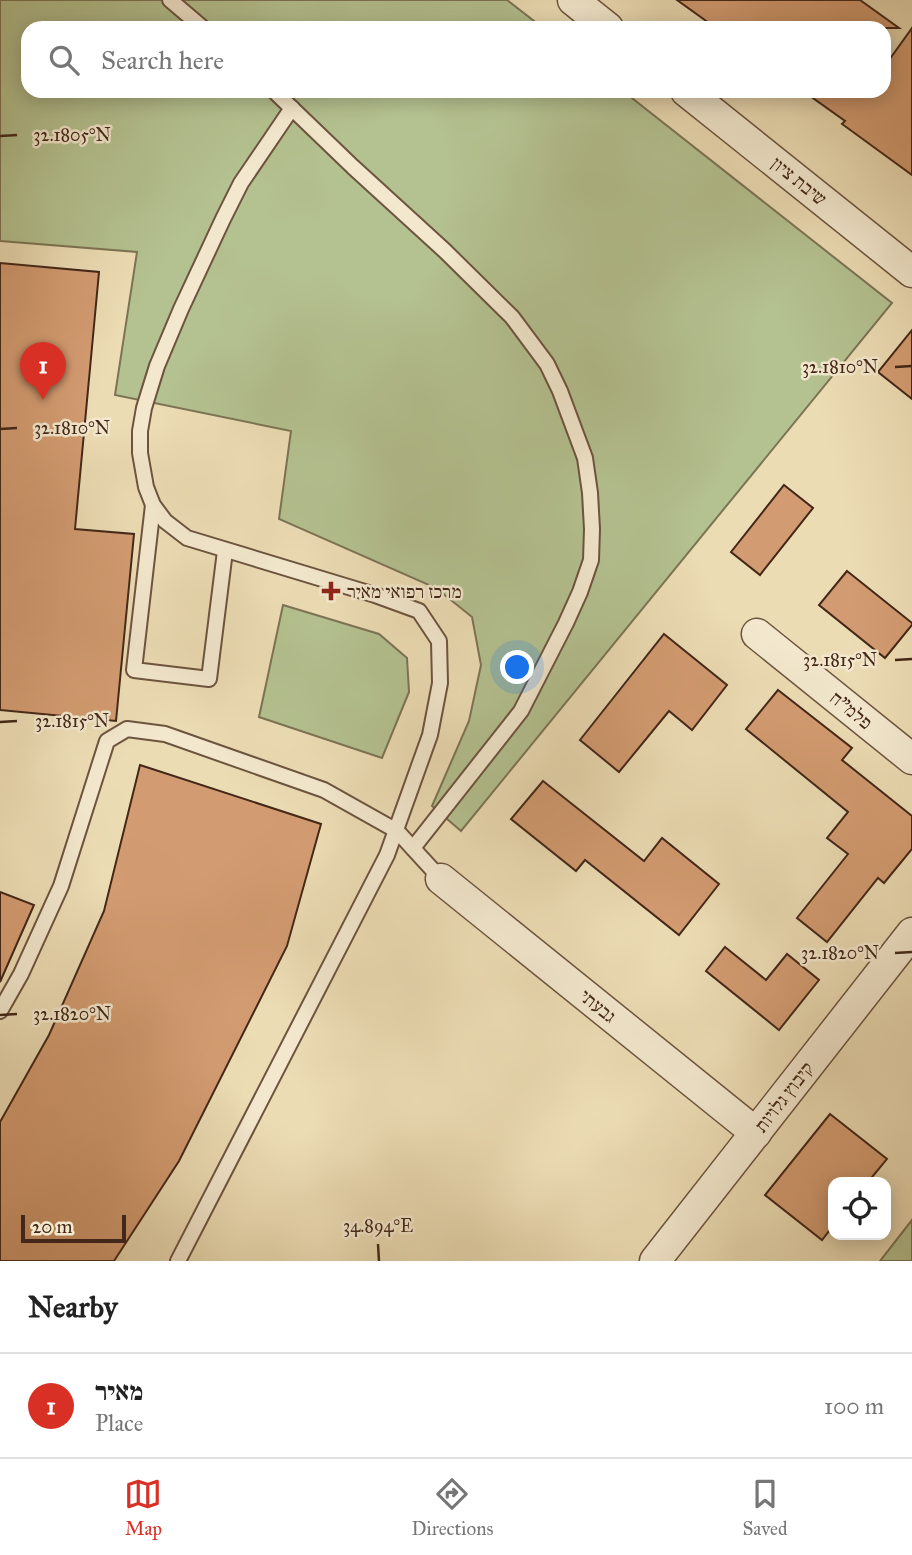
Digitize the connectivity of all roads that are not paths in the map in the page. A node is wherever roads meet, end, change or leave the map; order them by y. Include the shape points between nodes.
1 (170, 0) edge
2 (195, 21) edge
3 (281, 98) edge
4 (695, 98) edge
5 (292, 108) junction
6 (912, 272) edge
7 (153, 505) junction
8 (225, 551) junction
9 (757, 634) dead end
10 (912, 759) edge
11 (397, 831) junction
12 (413, 848) junction
13 (441, 879) joint
14 (912, 933) edge
15 (0, 1011) edge
16 (756, 1133) junction
17 (178, 1261) edge
18 (656, 1261) edge

1 - 2 lane
3 - 5 lane
4 - 6 street, שיבת ציון
5 - 7 lane via 241,183 157,366 140,431 140,453
5 - 12 lane via 512,317 547,364 585,458 591,560 580,592 521,710
7 - 8 lane via 187,538
7 - 8 lane via 134,670 209,679
8 - 11 lane via 419,611 439,641 440,684 430,734
9 - 10 street, פלמ"ח
11 - 12 lane
11 - 15 lane via 324,790 165,734 127,729 107,741 61,886 22,974
11 - 17 lane
12 - 13 lane
13 - 16 street, גבעתי
14 - 16 street, קיבוץ גלויות
16 - 18 street, קיבוץ גלויות

